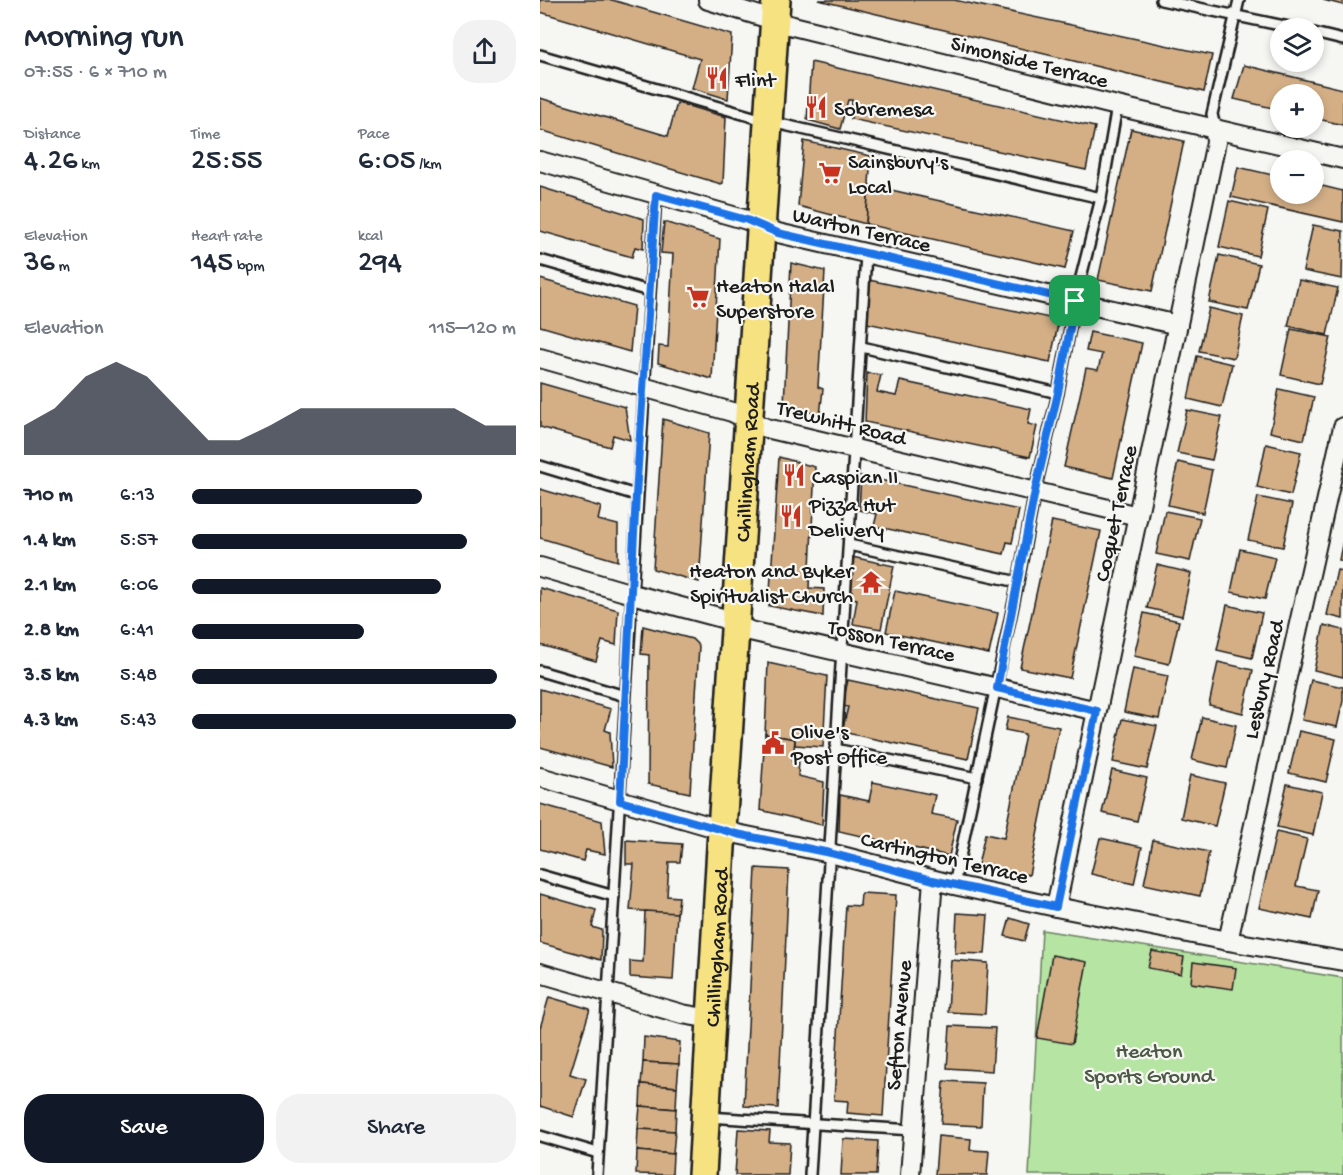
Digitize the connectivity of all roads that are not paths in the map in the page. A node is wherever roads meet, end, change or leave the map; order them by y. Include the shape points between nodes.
1 (708, 0) edge
2 (1161, 0) edge
3 (1239, 0) edge
4 (775, 10) edge
5 (1236, 15) junction
6 (1270, 23) edge
7 (1324, 35) edge
8 (1343, 40) edge
9 (540, 55) edge
10 (1117, 106) junction
11 (767, 120) junction
12 (1215, 128) junction
13 (1343, 159) edge
14 (540, 161) edge
15 (656, 195) junction
16 (1101, 198) junction
17 (762, 227) junction
18 (866, 254) junction
19 (540, 260) edge
20 (649, 291) junction
21 (1075, 301) junction
22 (1178, 325) junction
23 (862, 347) junction
24 (540, 358) edge
25 (644, 388) junction
26 (1058, 393) junction
27 (748, 420) junction
28 (1343, 427) edge
29 (855, 449) junction
30 (540, 466) edge
31 (1035, 491) junction
32 (636, 495) junction
33 (1138, 516) junction
34 (849, 545) junction
35 (540, 567) edge
36 (1018, 582) junction
37 (632, 594) junction
38 (736, 624) junction
39 (841, 652) junction
40 (540, 672) edge
41 (997, 688) junction
42 (625, 696) junction
43 (1097, 711) junction
44 (835, 749) junction
45 (540, 777) edge
46 (978, 778) junction
47 (620, 801) junction
48 (722, 830) junction
49 (830, 853) junction
50 (540, 876) edge
51 (933, 880) junction
52 (954, 885) junction
53 (614, 896) junction
54 (1056, 907) junction
55 (1228, 941) junction
56 (1343, 961) edge
57 (540, 973) edge
58 (608, 993) junction
59 (711, 1019) junction
60 (706, 1116) junction
61 (813, 1123) junction
62 (913, 1130) junction
63 (540, 1136) edge
64 (598, 1153) junction
65 (597, 1175) edge
66 (702, 1175) edge
67 (810, 1175) edge
68 (910, 1175) edge

1 - 4 street, Simonside Terrace
2 - 5 lane
3 - 5 lane
4 - 10 street, Simonside Terrace via 789,25
4 - 11 main road, Chillingham Road
5 - 6 lane
5 - 12 lane via 1212,114
7 - 8 lane
9 - 11 lane
10 - 12 street, Simonside Terrace
10 - 16 lane
11 - 16 lane
11 - 17 main road, Chillingham Road
12 - 13 street, Simonside Terrace
12 - 22 street, Coquet Terrace via 1216,142
14 - 15 street, Warton Terrace
15 - 17 street, Warton Terrace
15 - 20 lane
16 - 21 lane
17 - 18 street, Warton Terrace
17 - 27 main road, Chillingham Road
18 - 21 street, Warton Terrace
18 - 23 lane
19 - 20 lane
20 - 25 lane
21 - 22 street, Warton Terrace
21 - 26 lane
22 - 33 street, Coquet Terrace
23 - 26 lane
23 - 29 lane
24 - 25 street, Trewhitt Road
25 - 27 street, Trewhitt Road
25 - 32 lane
26 - 31 lane
27 - 29 street, Trewhitt Road via 766,428
27 - 38 main road, Chillingham Road
28 - 55 street, Lesbury Road
29 - 31 street, Trewhitt Road
29 - 34 lane
30 - 32 lane
31 - 33 street, Trewhitt Road
31 - 36 lane
32 - 37 lane
33 - 43 street, Coquet Terrace
34 - 36 lane
34 - 39 lane
35 - 37 street, Tosson Terrace
36 - 41 lane
37 - 38 street, Tosson Terrace
37 - 42 lane
38 - 39 street, Tosson Terrace via 750,631
38 - 48 main road, Chillingham Road
39 - 41 street, Tosson Terrace
39 - 44 lane
40 - 42 lane
41 - 43 street, Tosson Terrace
41 - 46 lane
42 - 47 lane
43 - 54 street, Coquet Terrace
44 - 46 lane
44 - 49 lane
45 - 47 street, Cartington Terrace
46 - 52 lane
47 - 48 street, Cartington Terrace
47 - 53 lane
48 - 49 street, Cartington Terrace
48 - 59 main road, Chillingham Road
49 - 51 street, Cartington Terrace
49 - 61 lane
50 - 53 lane
51 - 52 street, Cartington Terrace
51 - 62 street, Sefton Avenue
52 - 54 street, Cartington Terrace
53 - 58 lane
54 - 55 street, Cartington Terrace
55 - 56 street, Cartington Terrace
57 - 58 street
58 - 59 street
58 - 64 lane
59 - 60 main road, Chillingham Road
60 - 61 lane
60 - 66 main road, Chillingham Road
61 - 62 lane
61 - 67 lane
62 - 68 street, Sefton Avenue
63 - 64 lane
64 - 65 lane

